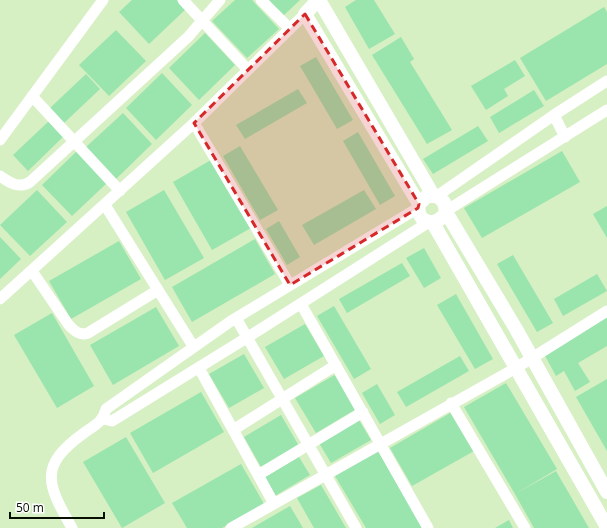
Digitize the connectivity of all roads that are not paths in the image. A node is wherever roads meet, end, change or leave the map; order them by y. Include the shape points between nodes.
1 (103, 0) edge
2 (183, 0) edge
3 (220, 0) edge
4 (261, 0) edge
5 (319, 0) edge
6 (305, 14) junction
7 (203, 20) junction
8 (290, 29) junction
9 (248, 70) junction
10 (607, 81) edge
11 (32, 96) junction
12 (607, 110) edge
13 (554, 115) junction
14 (194, 123) junction
15 (565, 137) junction
16 (0, 140) edge
17 (75, 141) junction
18 (0, 176) edge
19 (120, 191) junction
20 (435, 195) junction
21 (105, 205) junction
22 (418, 206) junction
23 (446, 212) junction
24 (431, 222) junction
25 (32, 271) junction
26 (290, 285) junction
27 (158, 290) junction
28 (0, 299) edge
29 (301, 304) junction
30 (607, 311) edge
31 (236, 318) junction
32 (248, 337) junction
33 (193, 346) junction
34 (531, 357) junction
35 (336, 365) junction
36 (198, 368) junction
37 (516, 368) junction
38 (282, 398) junction
39 (451, 403) junction
40 (363, 412) junction
41 (103, 419) junction
42 (233, 430) junction
43 (379, 444) junction
44 (308, 445) junction
45 (324, 474) junction
46 (258, 475) junction
47 (607, 492) edge
48 (274, 504) junction
49 (607, 527) edge
50 (72, 528) edge
51 (231, 528) edge
52 (356, 528) edge
53 (428, 528) edge
54 (525, 528) edge

1 - 11 street
2 - 7 street
3 - 7 street
4 - 8 street
5 - 6 street
5 - 20 street
6 - 8 street
6 - 22 street
7 - 9 street
7 - 17 street via 188,37
8 - 9 street
9 - 14 street
10 - 13 street
11 - 16 street
11 - 17 street
12 - 15 street
13 - 15 street
13 - 20 street
14 - 19 street
14 - 26 street
15 - 23 street
17 - 18 street via 26,184 14,185
17 - 19 street
19 - 21 street
20 - 22 street via 422,199
20 - 23 street via 444,202
21 - 25 street
21 - 27 street
22 - 24 street via 421,217
22 - 26 street
23 - 24 street via 443,218
23 - 34 street
24 - 29 street
24 - 37 street
25 - 27 street via 68,324 82,334 88,333
25 - 28 street
26 - 31 street
27 - 33 street
29 - 32 street
29 - 35 street
30 - 34 street
31 - 32 street
31 - 33 street
32 - 36 street
32 - 38 street
33 - 41 street via 106,409
34 - 37 street
34 - 47 street
35 - 38 street
35 - 40 street
36 - 41 street via 112,421
36 - 42 street
37 - 39 street
37 - 49 street
38 - 42 street
38 - 44 street
39 - 43 street
39 - 54 street
40 - 43 street
40 - 44 street
41 - 50 street via 67,447 51,469 50,482 54,495
42 - 46 street
43 - 45 street
43 - 53 street
44 - 45 street
44 - 46 street
45 - 48 street
45 - 52 street
46 - 48 street
48 - 51 street

